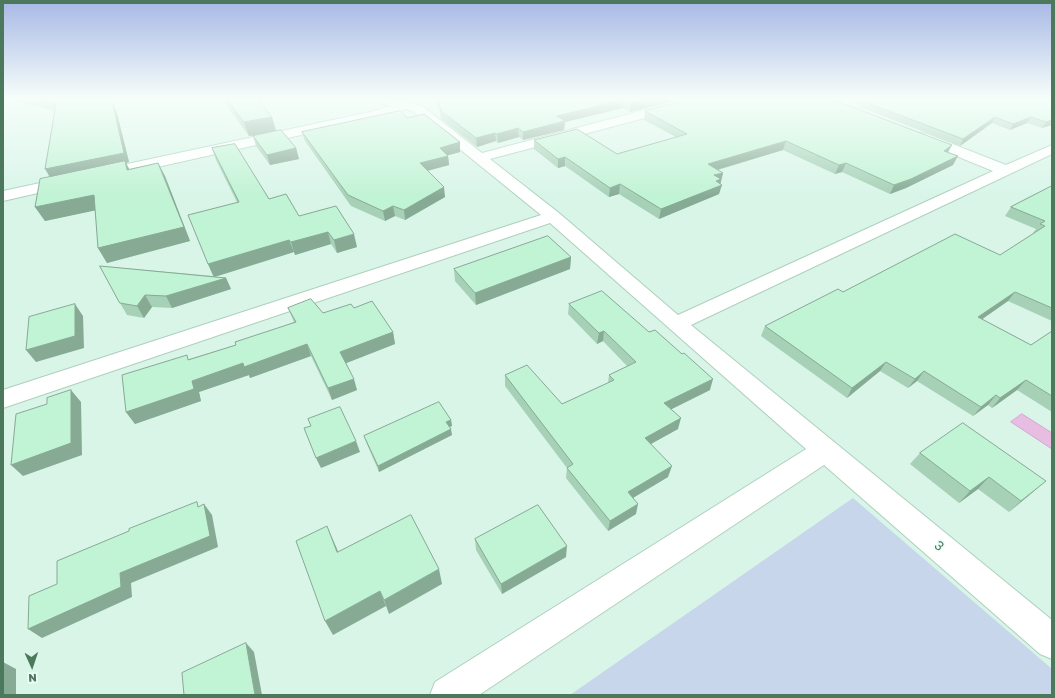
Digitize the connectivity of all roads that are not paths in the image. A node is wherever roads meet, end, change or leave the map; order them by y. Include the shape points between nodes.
1 (297, 132) edge
2 (446, 132) edge
3 (578, 132) edge
4 (911, 133) edge
5 (1052, 149) edge
6 (479, 158) junction
7 (1005, 170) junction
8 (3, 196) edge
9 (553, 217) junction
10 (676, 324) junction
11 (3, 399) edge
12 (825, 450) junction
13 (1052, 642) edge
14 (448, 695) edge

1 - 8 street
2 - 6 street, 3
3 - 6 street
4 - 7 street
5 - 7 street
6 - 9 street, 3
7 - 10 street
9 - 10 street, 3
9 - 11 street
10 - 12 street, 3
12 - 13 street, 3
12 - 14 street

